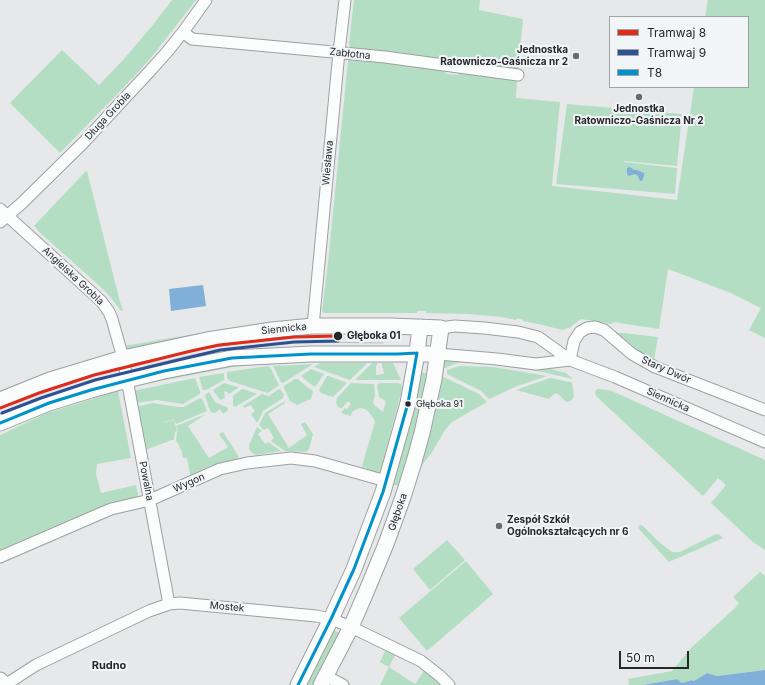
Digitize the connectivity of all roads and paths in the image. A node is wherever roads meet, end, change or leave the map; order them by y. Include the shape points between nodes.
1 (206, 0) edge
2 (346, 0) edge
3 (183, 32) junction
4 (339, 52) junction
5 (518, 75) dead end
6 (2, 216) edge
7 (313, 326) junction
8 (420, 327) junction
9 (441, 328) junction
10 (416, 353) junction
11 (438, 354) junction
12 (123, 358) junction
13 (570, 360) junction
14 (127, 380) junction
15 (0, 400) edge
16 (765, 410) edge
17 (0, 423) edge
18 (765, 442) edge
19 (385, 487) junction
20 (403, 497) junction
21 (150, 500) junction
22 (0, 557) edge
23 (169, 604) junction
24 (330, 619) junction
25 (351, 627) junction
26 (0, 680) edge
27 (324, 681) edge
28 (5, 685) edge
29 (298, 685) edge
30 (343, 685) edge
31 (449, 685) edge

1 - 3 street, Długa Grobla
2 - 4 street, Wiesława
3 - 4 street, Zabłotna via 192,39
3 - 6 street, Długa Grobla via 83,143 22,204
4 - 5 street, Zabłotna
4 - 7 street, Wiesława
6 - 12 street, Angielska Grobla via 101,301 112,319
7 - 8 street, Siennicka
7 - 12 street, Siennicka via 214,339
8 - 9 street, Siennicka
8 - 10 street, Głęboka
9 - 11 street, Głęboka
9 - 13 street, Siennicka via 455,326 518,332 538,337
10 - 11 street, Siennicka
10 - 14 street, Siennicka via 232,358
10 - 19 street, Głęboka via 408,403
11 - 13 street, Siennicka via 536,364
11 - 20 street, Głęboka via 422,433
12 - 14 street, Powalna
12 - 15 street, Siennicka via 50,380
13 - 16 street, Stary Dwór via 574,341 580,332 595,327 604,330 632,354 655,367
13 - 18 street, Siennicka
14 - 17 street, Siennicka via 49,403
14 - 21 street, Powalna
19 - 20 street
19 - 21 street, Wygon via 315,461 291,458 220,469
19 - 24 street, Głęboka via 354,570
20 - 25 street, Głęboka
21 - 22 street, Wygon via 111,509
21 - 23 street, Powalna
23 - 24 street, Mostek via 180,603
23 - 28 street, Mostek via 36,665
24 - 25 street, Mostek
24 - 29 street, Głęboka
25 - 27 street, Głęboka
25 - 31 street, Mostek via 421,661
26 - 28 street
27 - 30 street

